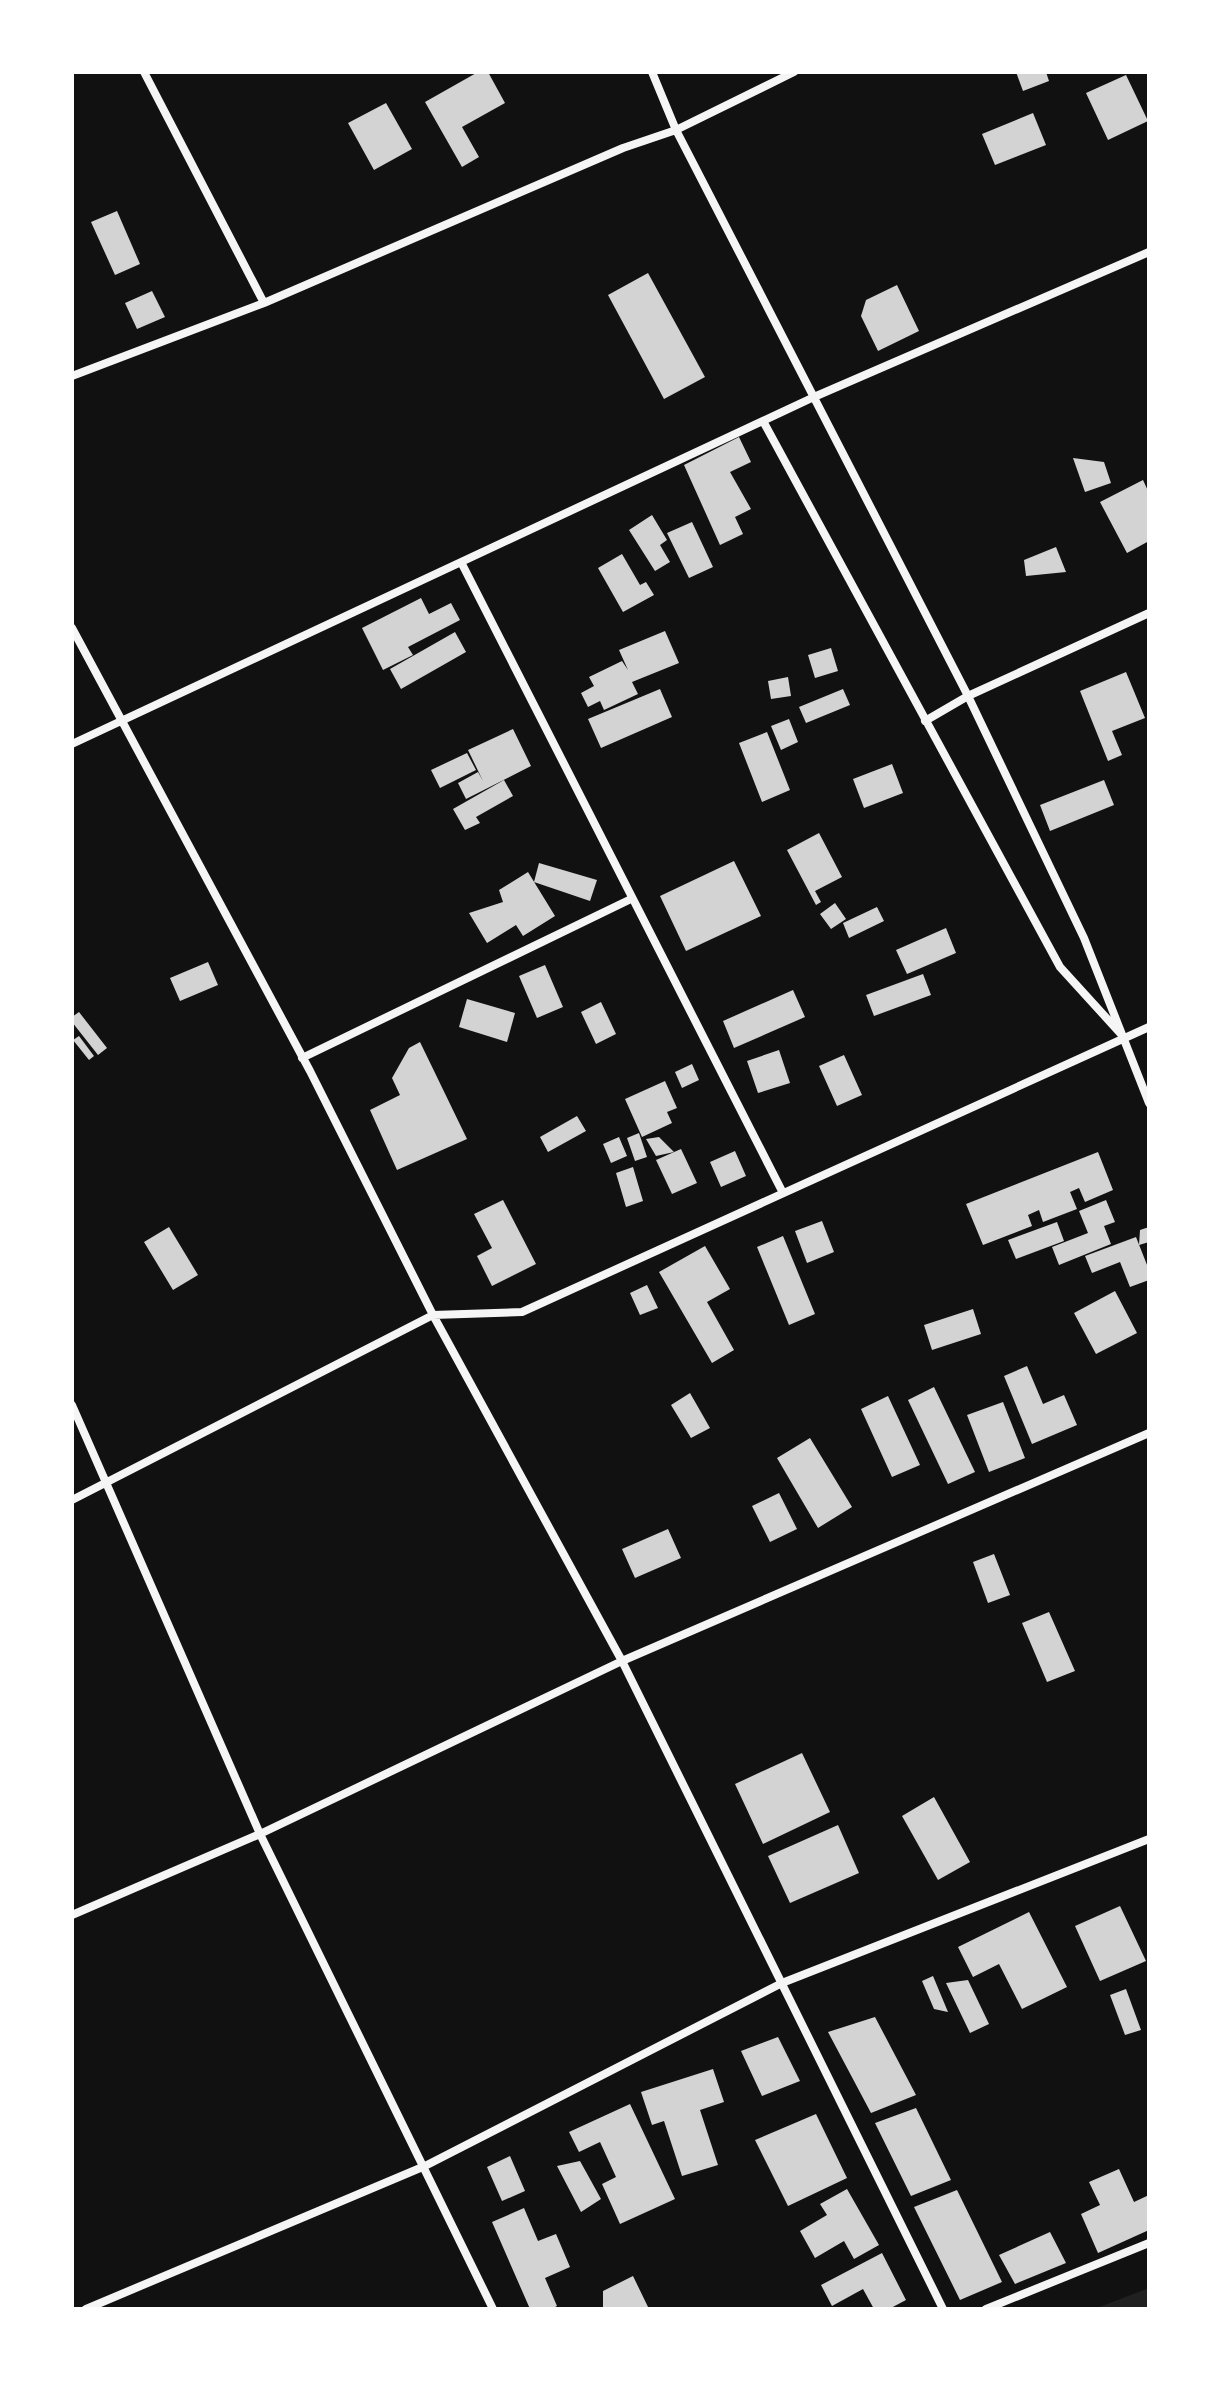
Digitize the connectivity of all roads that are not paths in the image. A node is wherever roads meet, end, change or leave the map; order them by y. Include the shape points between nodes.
1 (144, 72) edge
2 (652, 72) edge
3 (794, 72) edge
4 (676, 130) junction
5 (1149, 252) edge
6 (264, 303) junction
7 (72, 376) edge
8 (814, 397) junction
9 (763, 421) junction
10 (461, 562) junction
11 (1149, 613) edge
12 (72, 628) edge
13 (968, 696) junction
14 (121, 721) junction
15 (925, 721) junction
16 (72, 744) edge
17 (631, 899) junction
18 (1149, 1027) edge
19 (1124, 1037) junction
20 (302, 1058) junction
21 (1149, 1103) edge
22 (783, 1193) junction
23 (433, 1315) junction
24 (72, 1405) edge
25 (1149, 1433) edge
26 (108, 1483) junction
27 (72, 1500) edge
28 (622, 1661) junction
29 (260, 1834) junction
30 (1149, 1839) edge
31 (72, 1915) edge
32 (782, 1983) junction
33 (425, 2166) junction
34 (1149, 2243) edge
35 (86, 2309) edge
36 (493, 2309) edge
37 (943, 2309) edge
38 (986, 2309) edge

1 - 6 street
2 - 4 street
3 - 4 street
4 - 6 street
4 - 8 street
5 - 8 street
6 - 7 street
8 - 9 street
8 - 13 street
9 - 10 street
9 - 15 street
10 - 14 street
10 - 17 street
11 - 13 street
12 - 14 street
13 - 15 street
13 - 19 street via 1084,938
14 - 16 street
14 - 20 street
15 - 19 street via 1060,967
17 - 20 street
17 - 22 street
18 - 19 street
19 - 21 street
19 - 22 street
20 - 23 street
22 - 23 street via 522,1312
23 - 26 street
23 - 28 street
24 - 26 street
25 - 28 street
26 - 27 street
26 - 29 street
28 - 29 street
28 - 32 street
29 - 31 street
29 - 33 street
30 - 32 street
32 - 33 street
32 - 37 street
33 - 35 street
33 - 36 street
34 - 38 street

